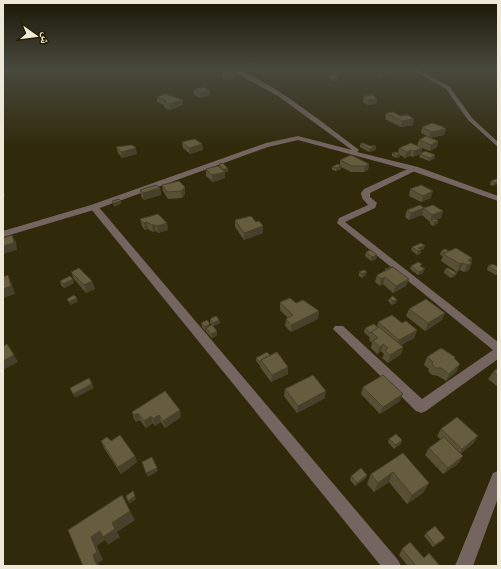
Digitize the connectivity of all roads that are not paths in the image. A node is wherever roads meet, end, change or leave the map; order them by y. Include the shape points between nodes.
1 (280, 96) edge
2 (453, 96) edge
3 (498, 145) edge
4 (362, 154) junction
5 (415, 169) junction
6 (498, 199) edge
7 (94, 207) junction
8 (3, 234) edge
9 (339, 329) dead end
10 (498, 348) edge
11 (498, 353) edge
12 (498, 478) edge
13 (392, 566) edge
14 (464, 566) edge

1 - 4 street
2 - 3 street via 470,119
4 - 5 street
4 - 7 street via 298,138 283,140
5 - 6 street
5 - 10 street via 367,191 366,198 373,203 372,206 342,220 341,223
7 - 8 street
7 - 13 street
9 - 11 street via 421,407
12 - 14 street

